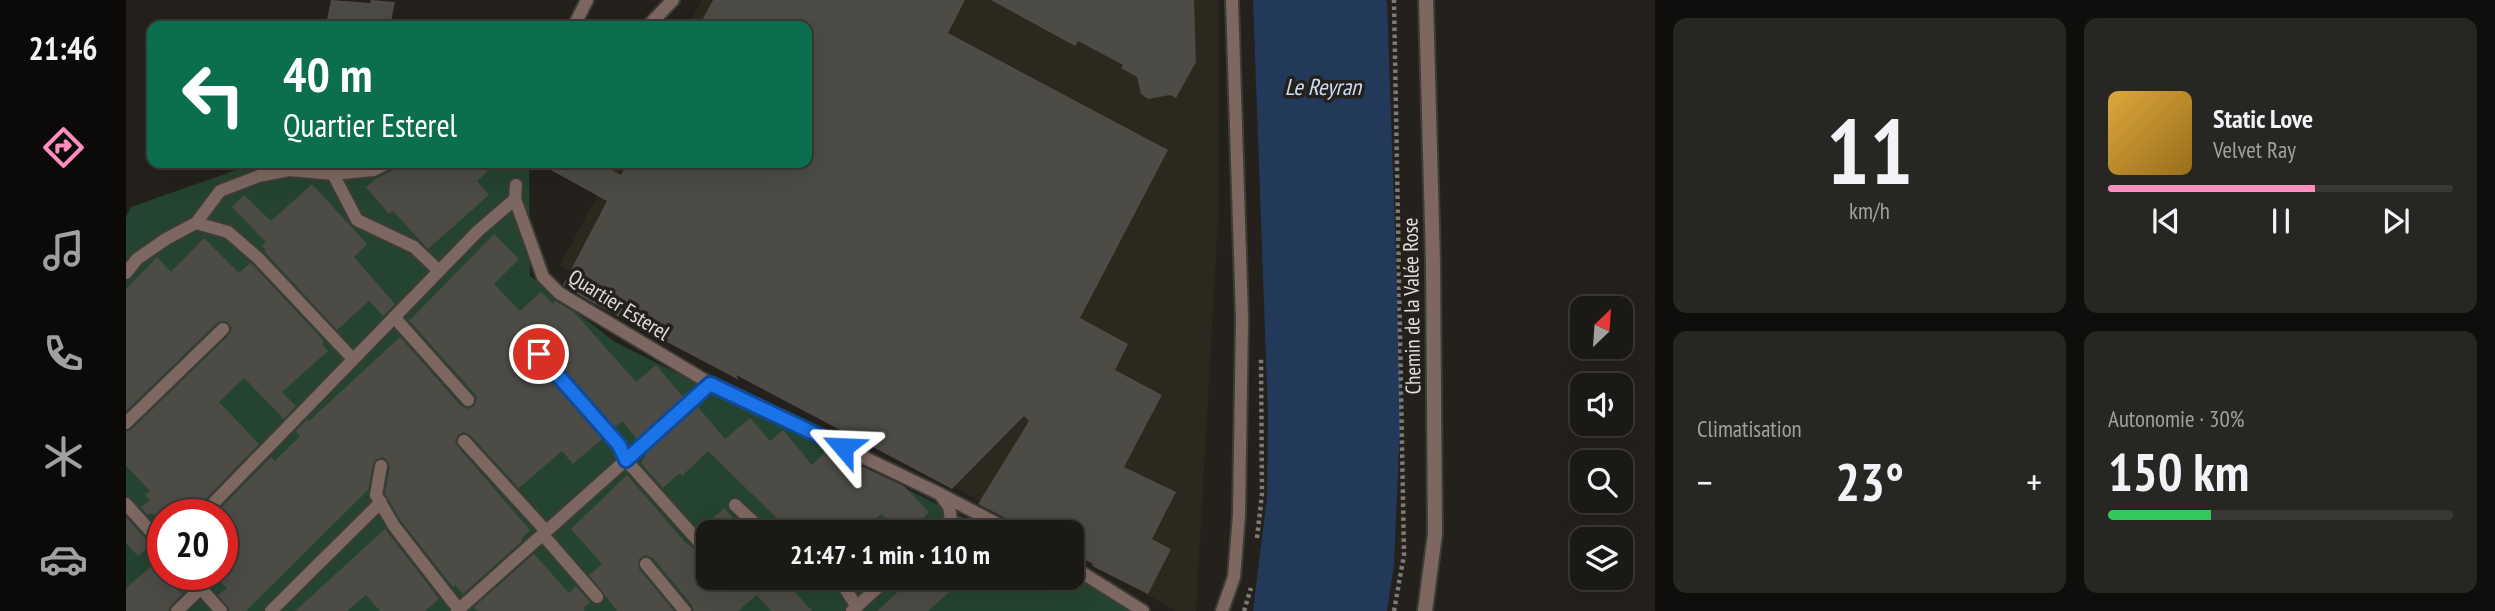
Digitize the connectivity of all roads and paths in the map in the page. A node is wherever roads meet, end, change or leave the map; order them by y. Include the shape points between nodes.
1 (587, 0) edge
2 (673, 0) edge
3 (1232, 0) edge
4 (1394, 0) edge
5 (1426, 0) edge
6 (576, 21) edge
7 (653, 21) edge
8 (378, 168) edge
9 (333, 174) junction
10 (516, 185) dead end
11 (515, 199) junction
12 (196, 223) junction
13 (439, 271) junction
14 (126, 273) edge
15 (394, 317) junction
16 (223, 329) dead end
17 (539, 354) dead end
18 (353, 359) junction
19 (710, 384) junction
20 (468, 400) dead end
21 (126, 424) edge
22 (464, 441) dead end
23 (626, 460) junction
24 (381, 466) dead end
25 (940, 494) junction
26 (218, 499) edge
27 (381, 502) junction
28 (126, 504) edge
29 (736, 505) dead end
30 (752, 520) edge
31 (950, 520) edge
32 (990, 520) edge
33 (147, 527) edge
34 (544, 533) junction
35 (696, 539) edge
36 (646, 564) dead end
37 (1084, 574) edge
38 (199, 590) edge
39 (203, 590) edge
40 (845, 590) edge
41 (875, 590) edge
42 (597, 597) dead end
43 (855, 609) edge
44 (458, 610) edge
45 (177, 611) edge
46 (221, 611) edge
47 (271, 611) edge
48 (685, 611) edge
49 (1143, 611) edge
50 (1222, 611) edge
51 (1394, 611) edge
52 (1425, 611) edge

1 - 6 lane
2 - 7 lane
3 - 50 lane via 1242,318 1239,515 1234,577
4 - 51 path via 1404,555
5 - 52 street, Chemin de la Valée Rose via 1435,534
8 - 9 lane
9 - 12 lane via 289,170 259,176 220,191
9 - 13 lane via 357,220 414,247
10 - 11 lane, Quartier Esterel
11 - 13 lane
11 - 19 lane, Quartier Esterel via 543,277 559,293
12 - 14 lane via 137,259
12 - 18 lane via 228,232
13 - 15 lane
15 - 18 lane
15 - 20 lane
16 - 21 lane
17 - 23 lane via 619,445
18 - 26 lane
19 - 23 lane
19 - 25 lane, Quartier Esterel
22 - 34 lane
23 - 34 lane
23 - 35 lane
24 - 27 lane via 376,495
25 - 31 lane via 949,507
25 - 32 lane, Quartier Esterel
27 - 44 lane
27 - 47 lane
28 - 33 lane
29 - 30 lane
34 - 42 lane
34 - 44 lane
36 - 48 lane
37 - 49 lane
38 - 45 lane
39 - 46 lane
40 - 43 lane
41 - 43 lane

